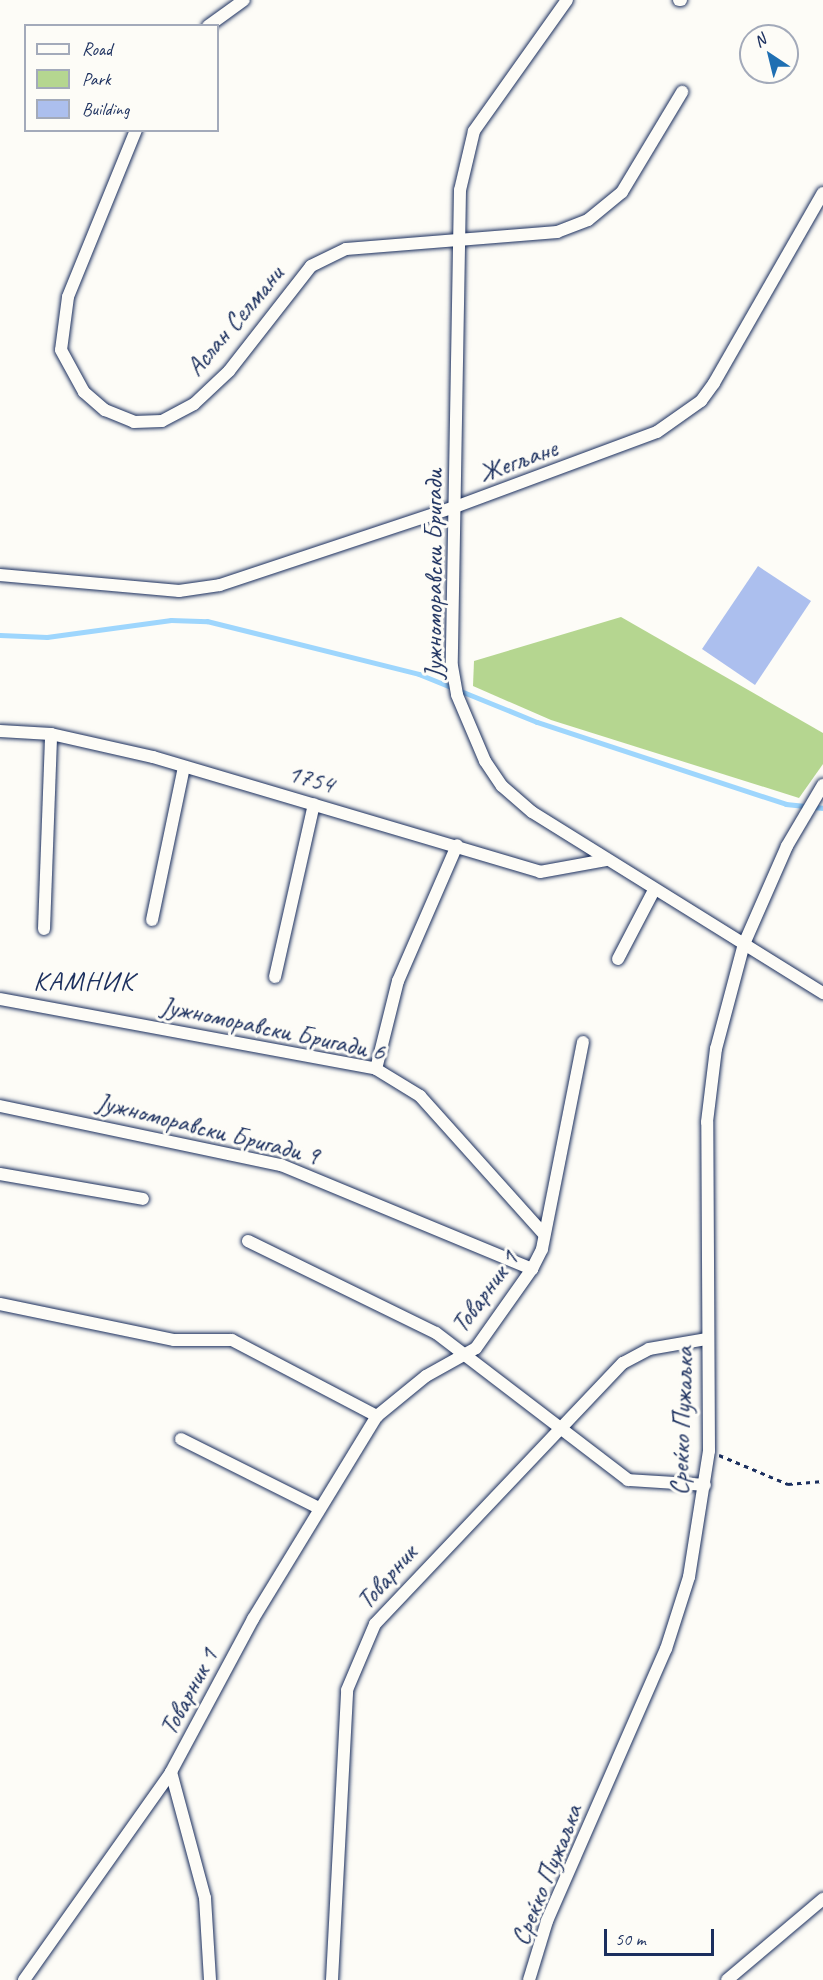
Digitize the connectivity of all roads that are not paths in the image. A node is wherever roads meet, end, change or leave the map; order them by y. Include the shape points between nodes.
1 (244, 0) edge
2 (567, 0) edge
3 (211, 24) edge
4 (682, 92) dead end
5 (135, 132) edge
6 (823, 193) edge
7 (458, 240) junction
8 (455, 507) junction
9 (0, 574) edge
10 (0, 731) edge
11 (51, 734) junction
12 (184, 767) junction
13 (823, 785) edge
14 (314, 804) junction
15 (457, 845) junction
16 (606, 860) junction
17 (654, 890) junction
18 (152, 920) dead end
19 (44, 929) dead end
20 (744, 944) junction
21 (618, 960) dead end
22 (275, 977) dead end
23 (823, 993) edge
24 (0, 999) edge
25 (583, 1042) dead end
26 (376, 1069) junction
27 (0, 1106) edge
28 (0, 1174) edge
29 (143, 1199) dead end
30 (544, 1234) junction
31 (248, 1241) dead end
32 (532, 1269) junction
33 (0, 1304) edge
34 (707, 1339) junction
35 (467, 1355) junction
36 (377, 1416) junction
37 (555, 1429) junction
38 (181, 1439) dead end
39 (705, 1485) junction
40 (319, 1508) junction
41 (171, 1772) junction
42 (823, 1899) edge
43 (24, 1980) edge
44 (210, 1980) edge
45 (332, 1980) edge
46 (529, 1980) edge
47 (727, 1980) edge

1 - 3 street
2 - 7 street, Јужноморавски Бригади via 474,131 460,190
4 - 7 street via 622,192 588,220 557,232
5 - 7 street, Аслан Селмани via 68,297 61,350 84,392 105,410 134,422 162,421 194,404 229,370 311,266 346,249
6 - 8 street, Жегљане via 701,401 657,432
7 - 8 street, Јужноморавски Бригади
8 - 9 street, Жегљане via 261,575 189,589
8 - 16 street, Јужноморавски Бригади via 452,666 472,739 502,786 532,812
10 - 11 street, 1754
11 - 12 street, 1754
11 - 19 street
12 - 14 street, 1754
12 - 18 street
13 - 20 street, Среќко Пужаљка via 787,846
14 - 15 street, 1754
14 - 22 street
15 - 16 street, 1754 via 540,872
15 - 26 street via 398,981
16 - 17 street, Јужноморавски Бригади
17 - 20 street, Јужноморавски Бригади
17 - 21 street
20 - 23 street, Јужноморавски Бригади
20 - 34 street, Среќко Пужаљка via 716,1049 707,1122
24 - 26 street, Јужноморавски Бригади 6
25 - 30 street, Товарник 1
26 - 30 street, Јужноморавски Бригади 6 via 420,1096
27 - 32 street, Јужноморавски Бригади 9 via 281,1165
28 - 29 street
30 - 32 street, Товарник 1
31 - 35 street via 436,1334
32 - 35 street, Товарник 1
33 - 36 street via 174,1340 232,1340
34 - 37 street, Товарник via 649,1349 630,1359
34 - 39 street, Среќко Пужаљка via 709,1452
35 - 36 street, Товарник 1 via 426,1376
35 - 37 street
36 - 40 street, Товарник 1
37 - 39 street via 627,1480
37 - 45 street, Товарник via 403,1590 360,1650 347,1690
38 - 40 street
39 - 46 street, Среќко Пужаљка via 689,1577 666,1649 548,1921
40 - 41 street, Товарник 1
41 - 43 street, Товарник 1
41 - 44 street, Товарник 1 via 205,1898
42 - 47 street

